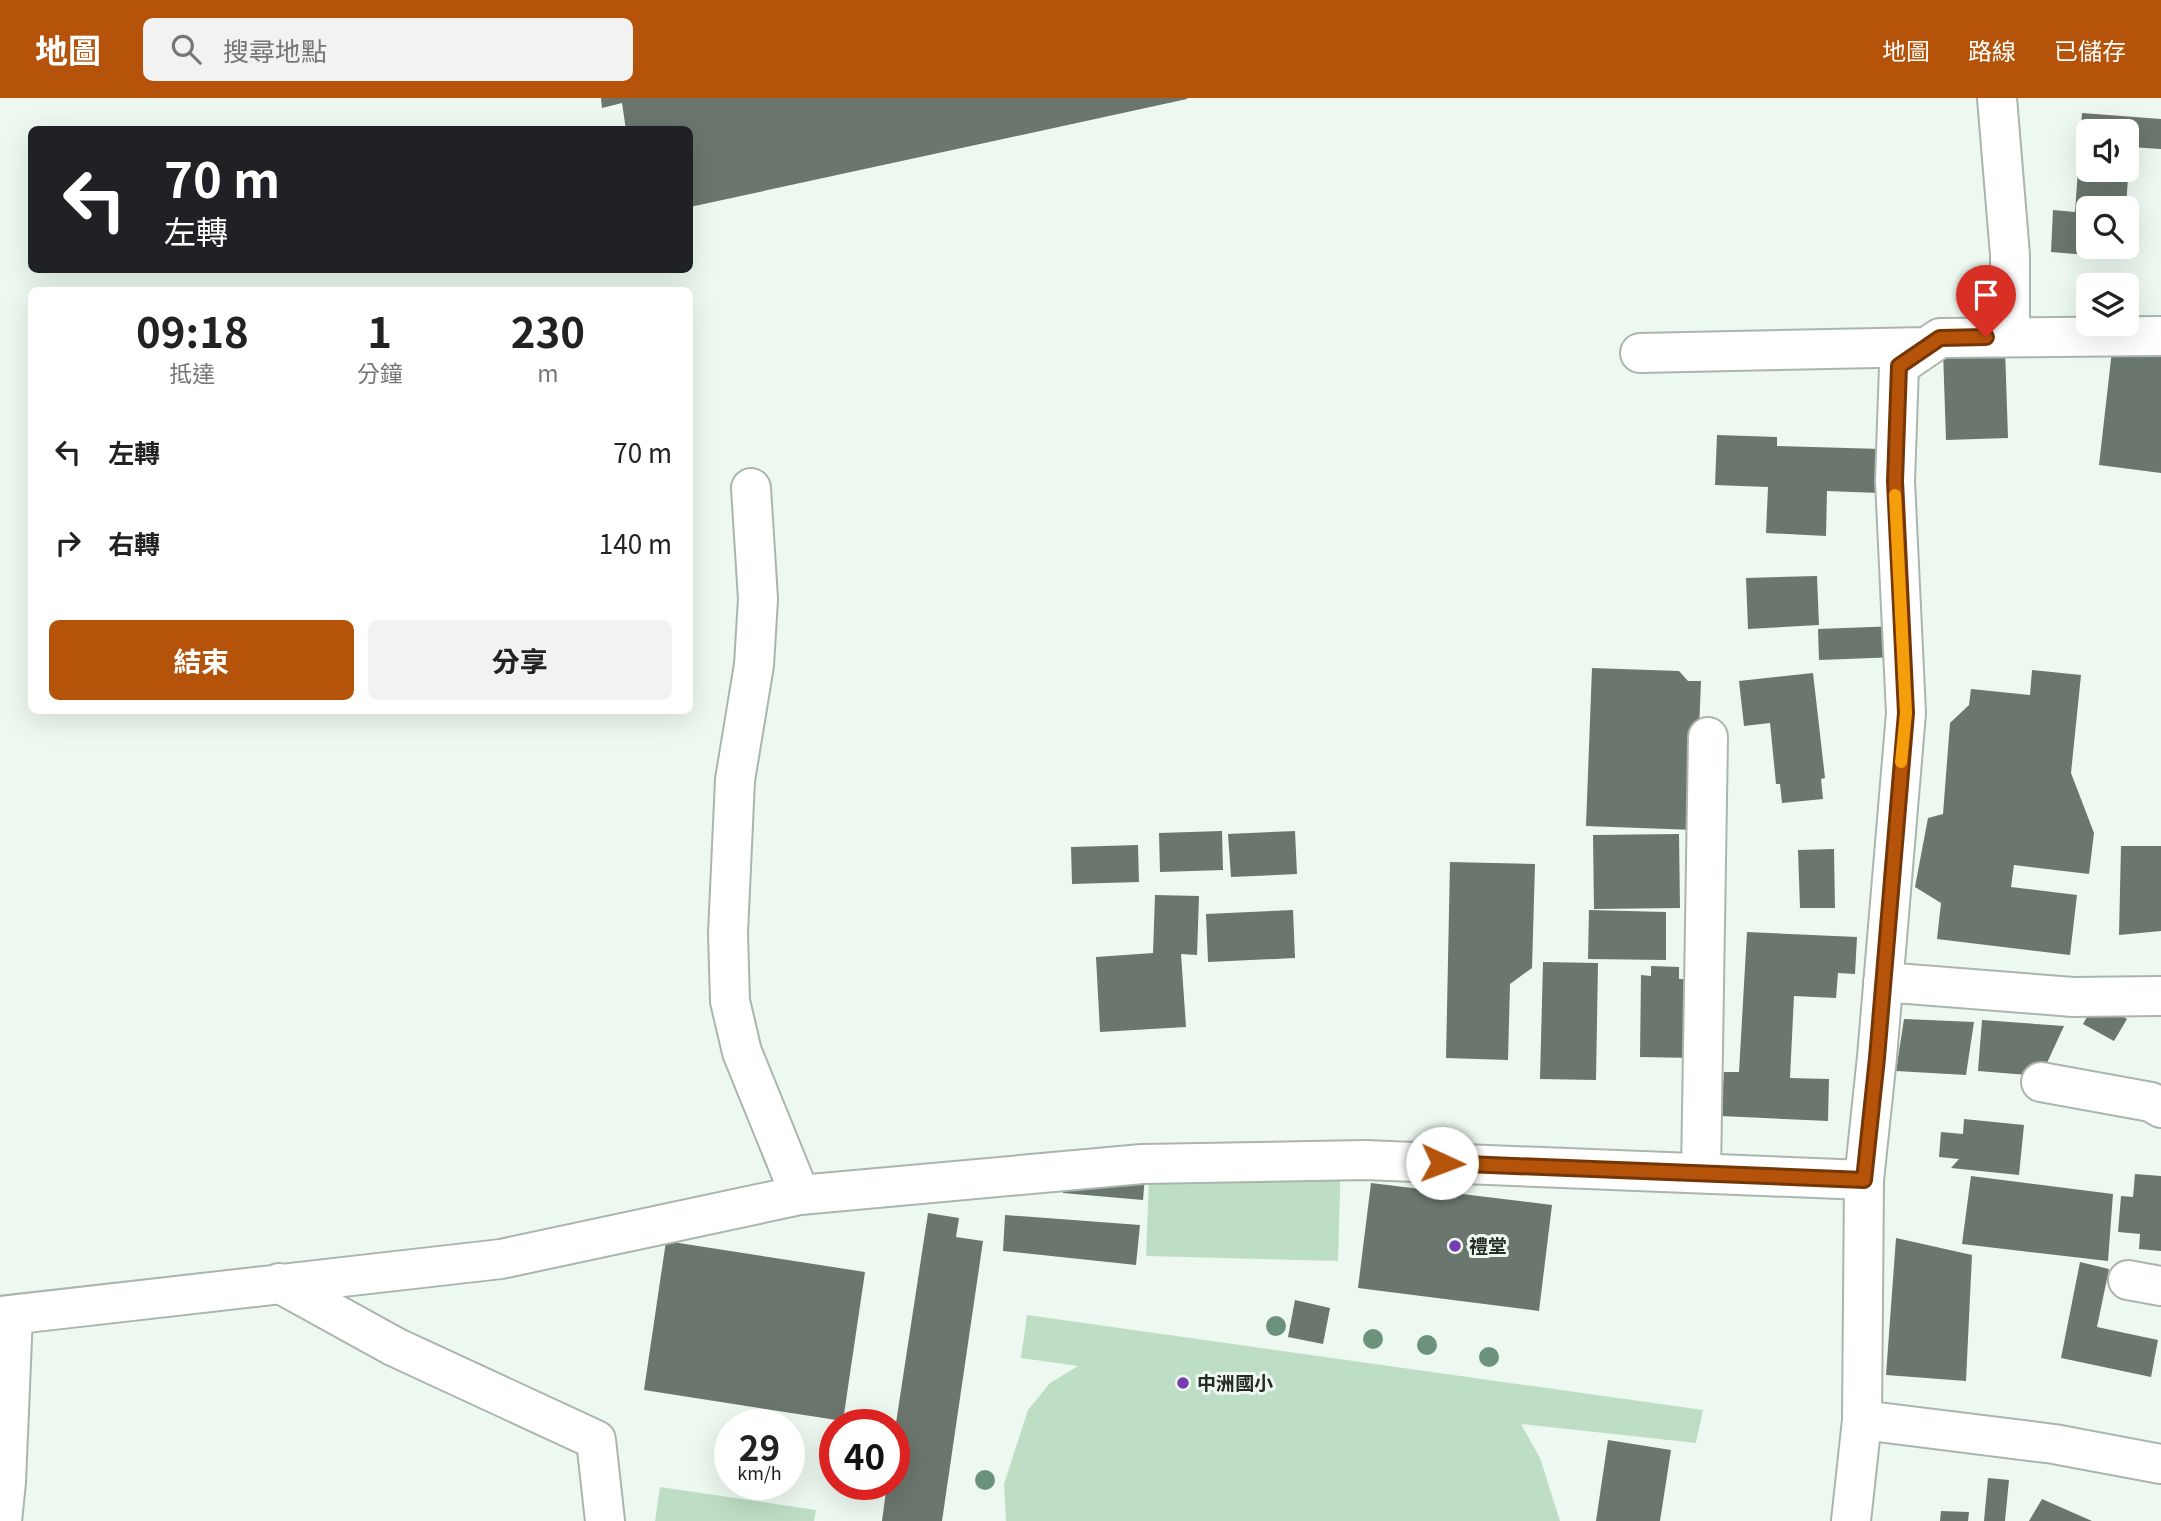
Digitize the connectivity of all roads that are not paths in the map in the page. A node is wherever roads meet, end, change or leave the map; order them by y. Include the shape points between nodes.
1 (1997, 98) edge
2 (2161, 336) edge
3 (2010, 337) junction
4 (1927, 346) junction
5 (1640, 353) dead end
6 (751, 488) dead end
7 (1708, 737) dead end
8 (1883, 982) junction
9 (2161, 996) edge
10 (2041, 1082) dead end
11 (2161, 1108) edge
12 (1701, 1172) junction
13 (1864, 1180) junction
14 (800, 1195) junction
15 (279, 1283) junction
16 (7, 1315) edge
17 (1862, 1420) junction
18 (2161, 1464) edge
19 (2, 1521) edge
20 (605, 1521) edge
21 (1851, 1521) edge

1 - 3 street via 2010,255
2 - 3 street
3 - 4 street via 1940,338
4 - 5 street
4 - 8 street via 1899,366 1895,481 1906,713
6 - 14 street via 758,599 754,665 735,780 728,933 730,1001 742,1052
7 - 12 street
8 - 9 street via 2073,997
8 - 13 street
10 - 11 street via 2151,1102
12 - 13 street
12 - 14 street via 1365,1160 1142,1164
13 - 17 street
14 - 15 street via 500,1259
15 - 16 street
15 - 20 street via 395,1347 596,1440
16 - 19 street
17 - 18 street via 2054,1444
17 - 21 street

